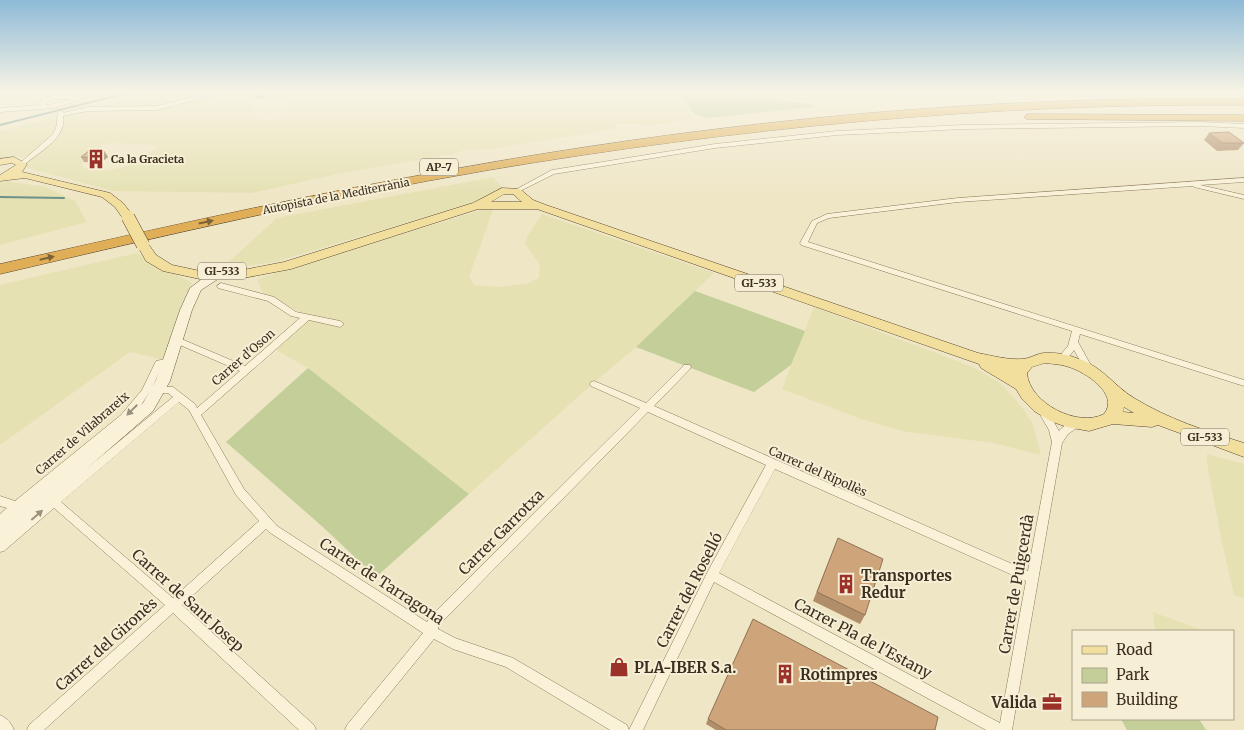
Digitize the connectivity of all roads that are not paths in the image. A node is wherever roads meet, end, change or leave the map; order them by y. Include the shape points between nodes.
1 (60, 127) edge
2 (701, 127) edge
3 (787, 127) edge
4 (963, 127) edge
5 (37, 149) junction
6 (15, 166) edge
7 (1, 178) edge
8 (1244, 180) edge
9 (1186, 183) junction
10 (520, 194) junction
11 (1244, 197) edge
12 (496, 200) junction
13 (513, 206) junction
14 (542, 207) junction
15 (146, 251) junction
16 (0, 257) edge
17 (271, 267) junction
18 (0, 269) edge
19 (218, 281) junction
20 (195, 291) junction
21 (307, 318) junction
22 (340, 324) dead end
23 (1076, 330) junction
24 (176, 340) junction
25 (1074, 343) junction
26 (976, 358) junction
27 (1061, 359) junction
28 (170, 361) junction
29 (1026, 364) junction
30 (687, 367) dead end
31 (248, 370) junction
32 (1089, 370) junction
33 (1244, 383) edge
34 (594, 384) dead end
35 (1021, 385) junction
36 (158, 389) junction
37 (1113, 392) junction
38 (179, 397) junction
39 (646, 408) junction
40 (1043, 410) junction
41 (196, 414) junction
42 (1112, 418) junction
43 (1075, 424) junction
44 (1166, 424) junction
45 (1057, 442) junction
46 (1244, 450) edge
47 (772, 464) junction
48 (48, 499) junction
49 (0, 501) edge
50 (22, 508) junction
51 (0, 520) edge
52 (266, 522) junction
53 (0, 534) edge
54 (0, 547) edge
55 (712, 575) junction
56 (1032, 578) junction
57 (174, 606) junction
58 (432, 632) junction
59 (0, 722) edge
60 (7, 730) edge
61 (34, 730) edge
62 (310, 730) edge
63 (352, 730) edge
64 (622, 730) edge
65 (636, 730) edge
66 (999, 730) edge
67 (1005, 730) edge

1 - 5 street
2 - 16 highway, Autopista de la Mediterrània / AP-7 via 497,157 244,204
18 -> 3 highway, Autopista de la Mediterrània / AP-7 via 253,212 494,167 651,142
4 - 10 street via 837,133 715,146 552,172
5 - 6 street
5 - 6 street
6 - 7 main road
6 - 15 main road, bridge via 106,195 128,217
8 - 9 street
9 - 11 street
9 - 23 street via 958,200 827,216 814,222 804,243
10 - 12 main road, GI-533 via 502,191
10 - 13 main road via 520,202
10 - 14 main road, GI-533
12 - 13 main road, GI-533
12 - 17 main road, GI-533
13 - 14 main road, GI-533
14 - 26 main road, GI-533
15 - 17 main road, GI-533 via 191,268 222,271
15 - 19 main road, GI-533 via 168,268
15 - 20 street via 155,264 194,279
17 - 19 main road, GI-533
17 - 20 street via 257,274 218,279
19 - 20 street
19 - 21 street via 271,298 294,314
20 - 24 street
21 - 22 street
21 - 31 street, Carrer d'Oson
23 - 25 street
23 - 33 street
24 - 28 street
24 - 31 street
25 - 27 street via 1070,352
25 - 32 street
26 - 29 main road, GI-533 via 1002,364
26 - 35 main road, GI-533
27 - 29 main road, GI-533 via 1038,359
27 - 32 main road, GI-533
28 - 36 street
28 - 36 street, Carrer de Vilabrareix via 159,363
29 - 35 main road via 1020,377
30 - 39 street, Carrer Garrotxa
31 - 41 street, Carrer d'Oson
32 - 37 main road, GI-533
34 - 39 street, Carrer del Ripollès
35 - 40 main road, GI-533
36 - 38 street
36 - 38 street, Carrer de Tarragona
36 - 48 street via 126,427
36 -> 50 street, Carrer de Vilabrareix
37 - 42 main road via 1117,402
37 - 44 main road, GI-533
38 - 41 street, Carrer de Tarragona
38 - 48 street
39 - 47 street, Carrer del Ripollès
39 - 58 street, Carrer Garrotxa via 433,622
40 - 43 main road, GI-533
40 - 45 street
41 - 52 street, Carrer de Tarragona via 240,492
42 - 43 main road, GI-533 via 1097,424
42 - 44 main road, GI-533
43 - 45 street
44 - 46 main road, GI-533
45 - 56 street, Carrer de Puigcerdà
47 - 55 street, Carrer del Roselló
47 - 56 street, Carrer del Ripollès
48 - 50 street
54 -> 48 street
48 - 57 street, Carrer de Sant Josep
49 - 50 street
50 - 51 street, Carrer de Vilabrareix
50 - 53 street
52 - 57 street, Carrer del Gironès
52 - 58 street, Carrer de Tarragona
55 - 65 street, Carrer del Roselló
55 - 66 street, Carrer Pla de l'Estany
56 - 67 street, Carrer de Puigcerdà
57 - 61 street, Carrer del Gironès
57 - 62 street, Carrer de Sant Josep
58 - 63 street, Carrer Garrotxa
58 - 64 street, Carrer de Tarragona via 453,643 509,662
59 - 60 street

